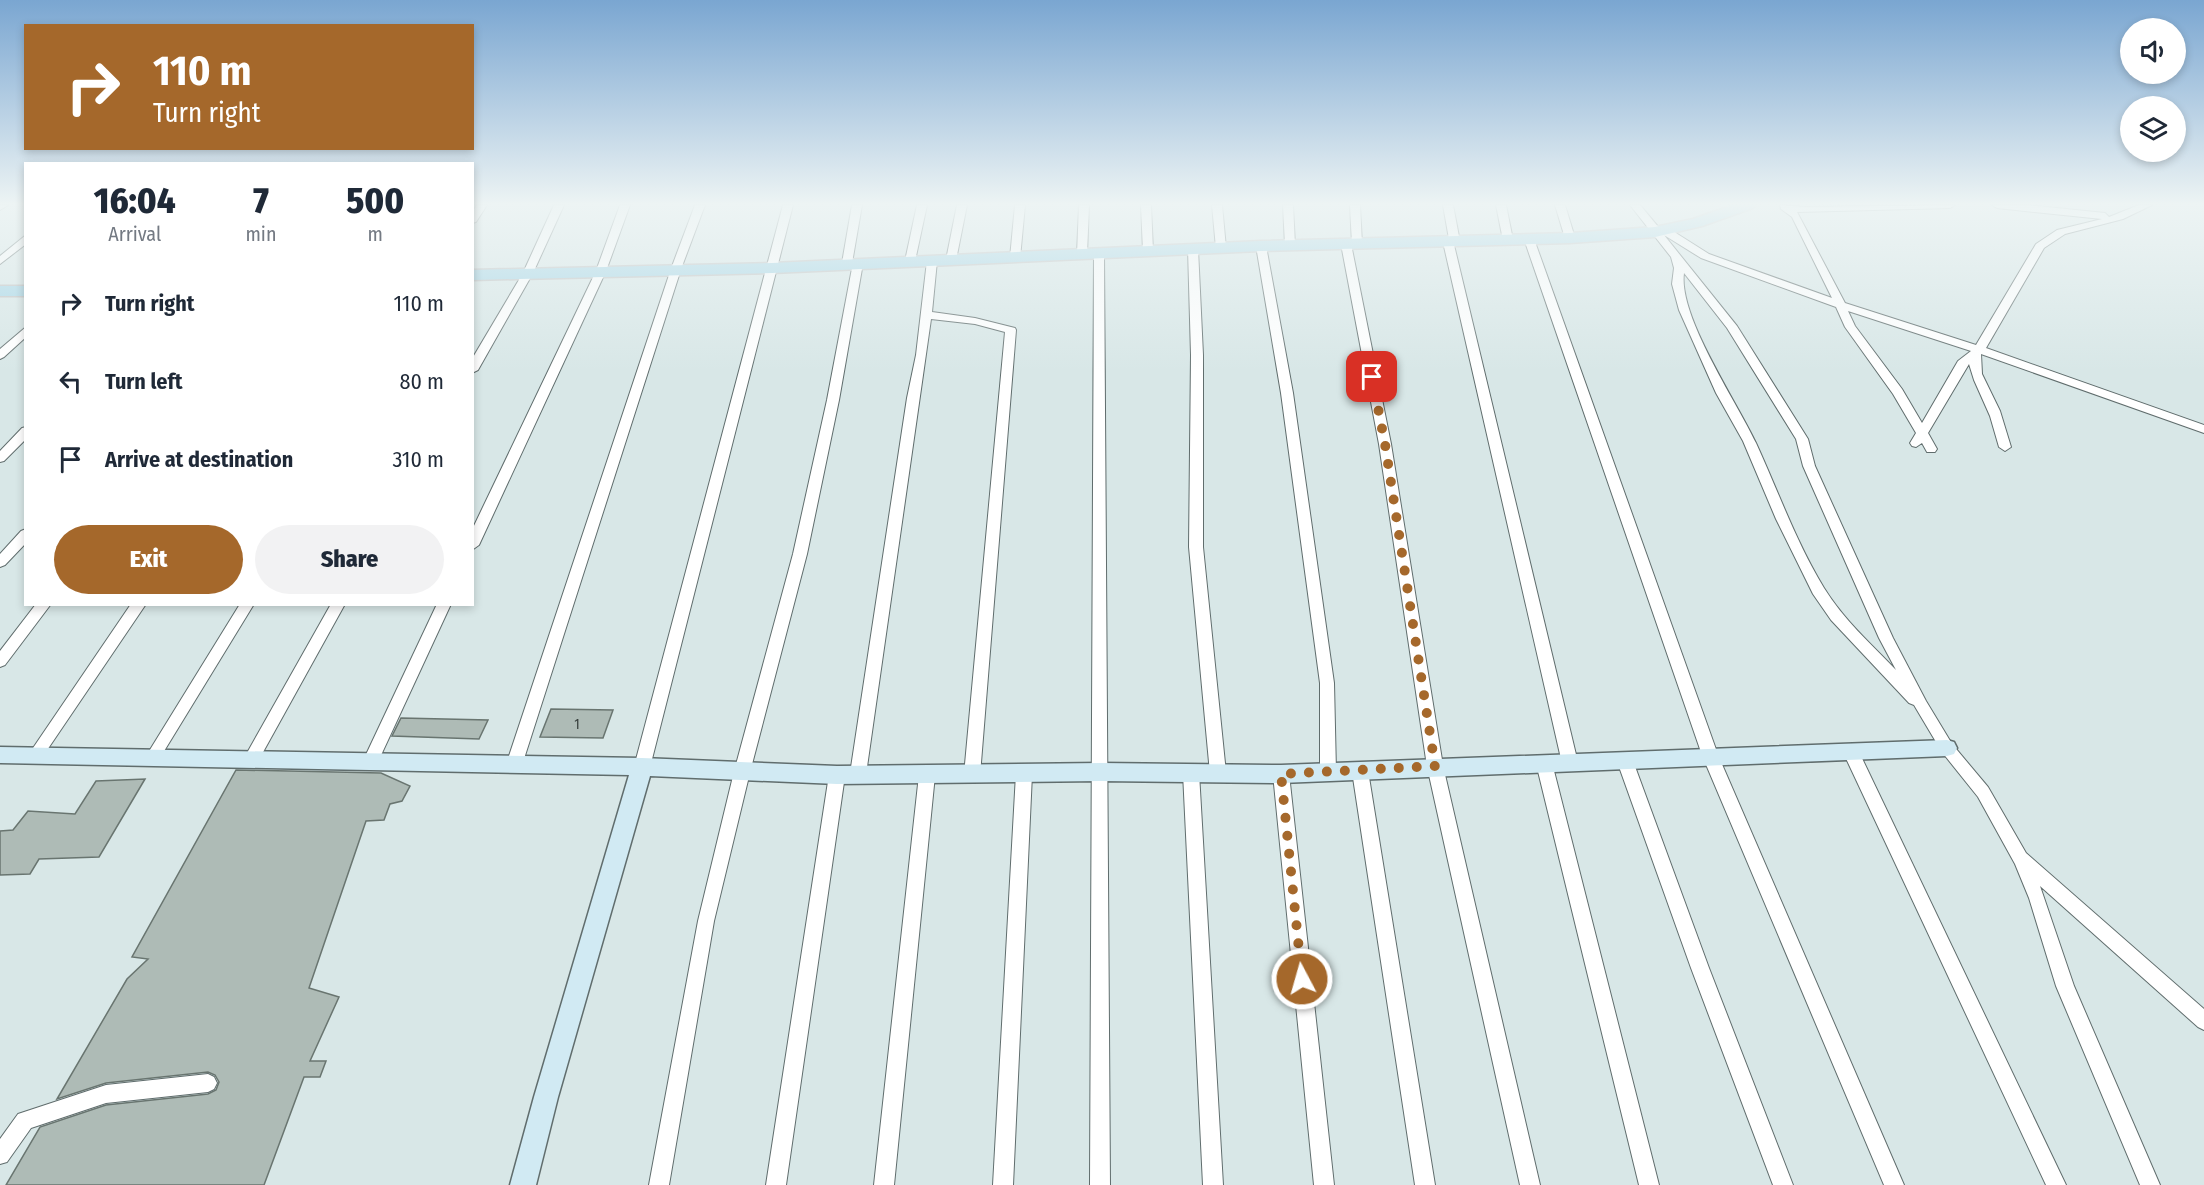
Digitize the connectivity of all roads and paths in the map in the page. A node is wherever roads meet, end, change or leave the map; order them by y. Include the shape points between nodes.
1 (534, 260) edge
2 (605, 260) edge
3 (679, 260) edge
4 (774, 260) edge
5 (945, 260) edge
6 (1099, 260) edge
7 (1193, 260) edge
8 (1264, 260) edge
9 (1354, 260) edge
10 (1456, 260) edge
11 (1536, 260) edge
12 (1677, 260) edge
13 (1679, 260) edge
14 (1717, 260) edge
15 (1818, 260) edge
16 (2031, 260) edge
17 (910, 261) joint
18 (932, 261) junction
19 (853, 263) junction
20 (772, 268) junction
21 (676, 269) junction
22 (601, 271) junction
23 (528, 273) junction
24 (474, 275) edge
25 (0, 291) edge
26 (24, 291) edge
27 (1841, 305) junction
28 (926, 315) junction
29 (24, 332) edge
30 (1977, 351) junction
31 (0, 355) edge
32 (474, 367) edge
33 (2204, 429) edge
34 (24, 433) edge
35 (1918, 439) junction
36 (2005, 447) dead end
37 (1931, 449) dead end
38 (0, 458) edge
39 (24, 536) edge
40 (474, 541) edge
41 (0, 562) edge
42 (42, 606) edge
43 (139, 606) edge
44 (246, 606) edge
45 (337, 606) edge
46 (443, 606) edge
47 (0, 661) edge
48 (1921, 705) junction
49 (1947, 748) junction
50 (1851, 752) junction
51 (0, 755) edge
52 (36, 755) junction
53 (1710, 755) junction
54 (153, 756) junction
55 (252, 758) junction
56 (371, 761) junction
57 (1625, 761) junction
58 (1544, 763) junction
59 (1570, 763) junction
60 (514, 765) junction
61 (1435, 766) junction
62 (642, 767) junction
63 (1360, 771) junction
64 (742, 772) junction
65 (1101, 772) junction
66 (1328, 772) junction
67 (1191, 773) junction
68 (1218, 773) junction
69 (858, 774) junction
70 (1024, 774) junction
71 (1281, 774) junction
72 (837, 775) junction
73 (927, 775) junction
74 (972, 775) junction
75 (2020, 858) junction
76 (2204, 1021) edge
77 (208, 1083) dead end
78 (0, 1155) edge
79 (523, 1185) edge
80 (659, 1185) edge
81 (776, 1185) edge
82 (884, 1185) edge
83 (1003, 1185) edge
84 (1100, 1185) edge
85 (1213, 1185) edge
86 (1324, 1185) edge
87 (1425, 1185) edge
88 (1530, 1185) edge
89 (1649, 1185) edge
90 (1784, 1185) edge
91 (1894, 1185) edge
92 (2056, 1185) edge
93 (2150, 1185) edge

1 - 23 street
2 - 22 street
3 - 21 street
4 - 20 street
5 - 18 main road
6 - 65 street
7 - 68 street via 1196,547
8 - 66 street via 1287,393 1328,683
9 - 61 street
10 - 59 street
11 - 53 street
12 - 48 street via 1677,285 1684,310 1818,590 1836,616
13 - 48 street via 1732,326 1802,439 1809,466 1863,588
14 - 27 street
15 - 27 street
16 - 30 street
17 - 18 main road
17 - 19 main road
18 - 28 street
19 - 20 main road
19 - 64 street via 800,554
20 - 21 main road
20 - 62 street
21 - 22 main road
21 - 60 street
22 - 23 main road
22 - 40 street
23 - 24 main road
23 - 32 street
25 - 26 main road
27 - 30 street
27 - 35 street via 1855,335 1898,392
28 - 69 street
28 - 74 street via 1011,330
29 - 31 street
30 - 33 street
30 - 35 street via 1962,364
30 - 36 street via 1973,362
34 - 38 street
35 - 37 street
39 - 41 street
42 - 47 street
43 - 52 street
44 - 54 street
45 - 55 street
46 - 56 street
48 - 49 street
49 - 50 main road
49 - 75 street via 1983,792
50 - 53 main road
50 - 92 street
51 - 52 main road
52 - 54 main road
53 - 57 main road
53 - 91 street
54 - 55 main road
55 - 56 main road
56 - 60 main road
57 - 59 main road
57 - 90 street
58 - 59 main road
58 - 61 main road
58 - 89 street
60 - 62 main road
61 - 63 main road
61 - 88 street
62 - 64 main road
62 - 79 main road
63 - 66 main road
63 - 87 street
64 - 72 main road
64 - 80 street via 706,921
65 - 67 main road
65 - 70 main road
65 - 84 street
66 - 71 main road
67 - 68 main road
67 - 85 street
68 - 71 main road
69 - 72 main road
69 - 73 main road
70 - 74 main road
70 - 83 street
71 - 86 street
72 - 81 street
73 - 74 main road
73 - 82 street
75 - 76 street
75 - 93 street via 2065,986
77 - 78 street via 106,1094 25,1121

